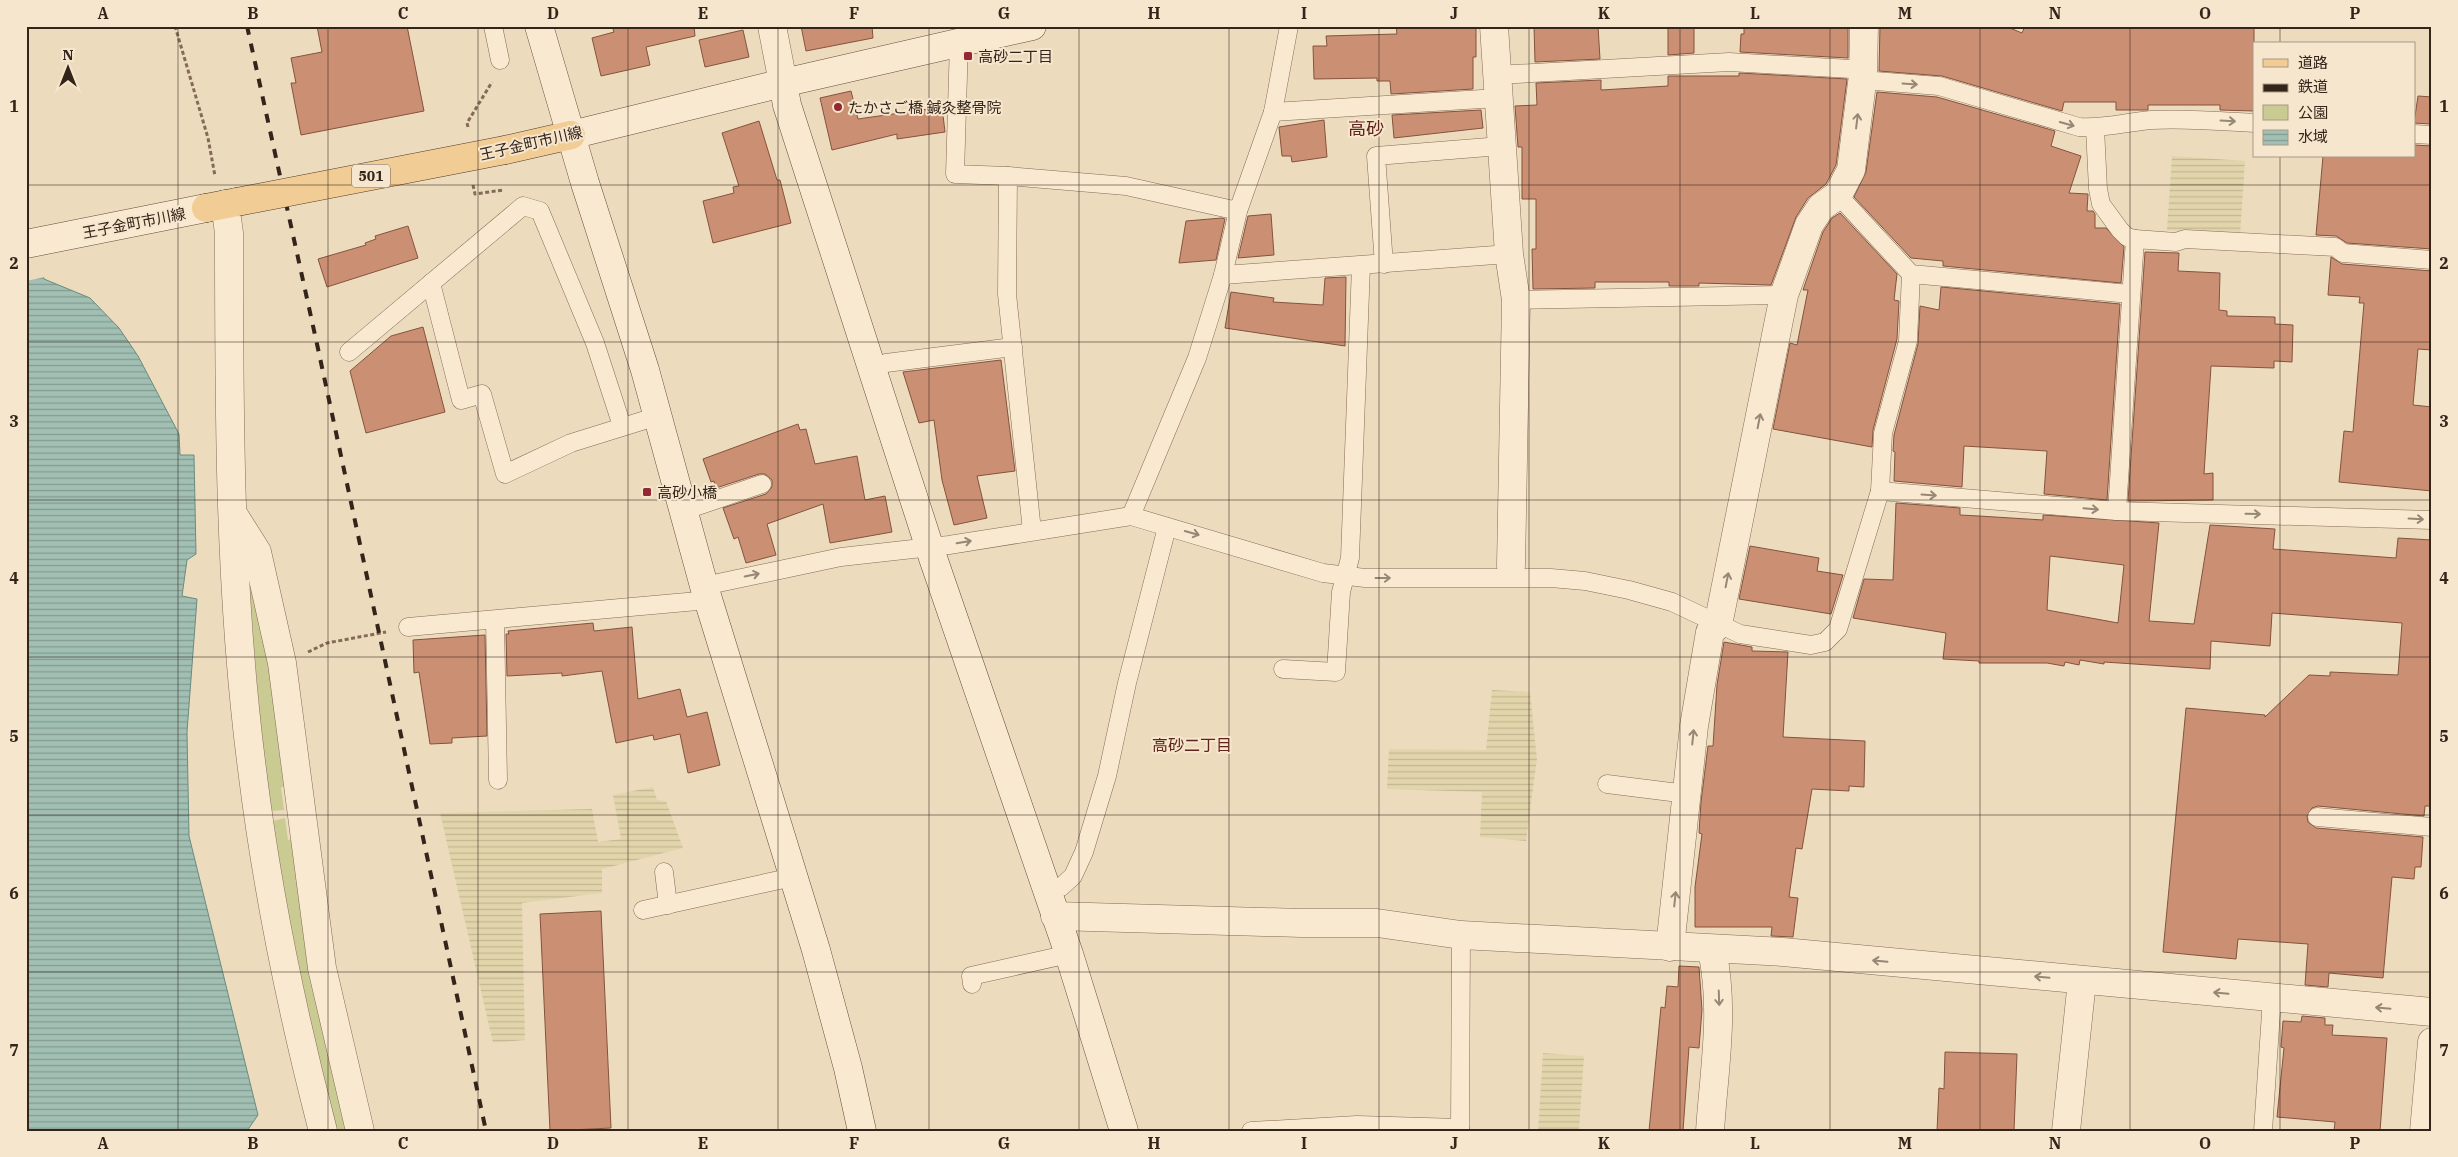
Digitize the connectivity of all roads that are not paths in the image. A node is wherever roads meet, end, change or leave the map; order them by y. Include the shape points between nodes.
1 (493, 26) edge
2 (539, 26) edge
3 (772, 26) edge
4 (1032, 26) edge
5 (1289, 26) edge
6 (1494, 26) edge
7 (1864, 26) edge
8 (959, 42) junction
9 (498, 68) road end
10 (1863, 75) junction
11 (783, 83) junction
12 (1497, 86) junction
13 (1273, 112) junction
14 (2253, 123) edge
15 (2095, 128) junction
16 (2416, 134) edge
17 (571, 135) junction
18 (2432, 135) edge
19 (1501, 146) junction
20 (1008, 176) junction
21 (1838, 195) junction
22 (223, 204) junction
23 (1238, 211) junction
24 (2135, 239) junction
25 (26, 244) edge
26 (1509, 254) junction
27 (2432, 260) edge
28 (1384, 264) junction
29 (1361, 266) junction
30 (1911, 274) junction
31 (1223, 275) junction
32 (431, 283) junction
33 (1784, 294) junction
34 (2130, 294) junction
35 (1516, 300) junction
36 (1013, 347) junction
37 (349, 352) dead end
38 (871, 369) junction
39 (658, 416) junction
40 (622, 426) junction
41 (762, 484) dead end
42 (1880, 491) junction
43 (683, 511) junction
44 (2117, 511) junction
45 (232, 512) junction
46 (1131, 516) junction
47 (2432, 520) edge
48 (1167, 527) junction
49 (1032, 531) junction
50 (929, 546) junction
51 (1511, 572) junction
52 (1345, 576) junction
53 (707, 593) junction
54 (495, 620) junction
55 (1718, 625) junction
56 (408, 627) road end
57 (1283, 669) dead end
58 (498, 780) dead end
59 (1607, 784) dead end
60 (1687, 794) junction
61 (2317, 818) dead end
62 (2432, 827) edge
63 (664, 872) dead end
64 (793, 877) junction
65 (1051, 904) junction
66 (668, 905) junction
67 (643, 910) dead end
68 (1461, 935) junction
69 (1670, 947) junction
70 (1712, 950) junction
71 (1069, 954) junction
72 (2082, 980) junction
73 (972, 984) dead end
74 (2272, 998) junction
75 (2432, 1012) edge
76 (2432, 1042) edge
77 (1460, 1129) edge
78 (323, 1131) edge
79 (360, 1131) edge
80 (862, 1131) edge
81 (1124, 1131) edge
82 (1251, 1131) edge
83 (1710, 1131) edge
84 (2066, 1131) edge
85 (2263, 1131) edge
86 (2424, 1131) edge

1 - 9 lane
2 - 17 street
3 - 11 street
4 - 8 street, 王子金町市川線 / 501
5 - 13 lane
6 - 12 street
7 - 10 street
8 - 11 street, 王子金町市川線 / 501
8 - 20 lane via 955,174
10 - 12 lane via 1851,69 1729,62
10 -> 15 lane via 1874,81 1939,86 2079,127
21 -> 10 street via 1852,170
11 - 17 street, 王子金町市川線 / 501
11 - 38 street via 787,105
12 - 13 lane
12 - 19 street
13 - 23 lane
15 -> 14 lane via 2154,120
15 - 24 lane via 2098,189 2102,204 2120,230
16 - 18 lane
17 - 22 main road, 王子金町市川線 / 501, bridge
17 - 39 street
19 - 26 street
19 - 28 lane via 1376,156
20 - 23 lane via 1126,186
20 - 36 lane via 1007,294
21 - 30 lane
21 - 33 street via 1822,206 1809,225
22 - 25 street, 王子金町市川線 / 501
22 - 45 street via 229,233
23 - 31 lane
24 - 27 lane via 2334,247 2343,253
24 - 34 lane
26 - 28 lane
26 - 35 street
28 - 29 lane
29 - 31 lane
29 - 52 lane via 1350,558
30 - 34 lane
30 - 42 lane via 1908,341 1883,433
31 - 46 lane via 1197,358
32 - 37 lane
32 - 40 lane via 461,400 482,394 505,474 571,443
32 - 40 lane via 523,206 540,210 595,343
33 - 35 lane
55 -> 33 street
34 - 44 lane
35 - 51 street
36 - 38 lane via 886,363
36 - 49 lane
38 - 50 street
39 - 40 lane
39 - 43 street
41 - 43 lane
42 -> 44 lane
42 - 55 lane via 1838,629 1825,642 1799,644 1740,634
43 - 53 street
44 -> 47 lane
45 - 78 street via 240,648 252,768 273,910 299,1038
45 - 79 street via 257,552 282,663 322,968
46 - 48 lane
46 - 49 lane
48 -> 52 lane via 1323,573
48 - 65 lane via 1107,776 1084,852 1072,876
50 -> 49 lane
53 -> 50 lane via 841,556
50 - 65 street
52 -> 51 lane
51 - 55 lane via 1629,590 1672,602
52 - 57 lane via 1336,672
53 - 54 lane
53 - 64 street
54 - 56 lane
54 - 58 lane
60 -> 55 street via 1694,726 1710,632
59 - 60 lane
69 -> 60 street
61 - 62 lane
63 - 66 lane
64 - 66 lane
64 - 80 street via 846,1058
65 - 68 street via 1301,923 1377,923
65 - 71 street
66 - 67 lane
68 - 69 street
68 - 77 lane
69 - 70 street
72 -> 70 street via 1783,952
70 -> 83 street via 1720,998
71 - 73 lane via 971,976
71 - 81 street
74 -> 72 street
72 - 84 street
75 -> 74 street
74 - 85 lane
76 - 86 street
77 - 82 lane via 1357,1125

